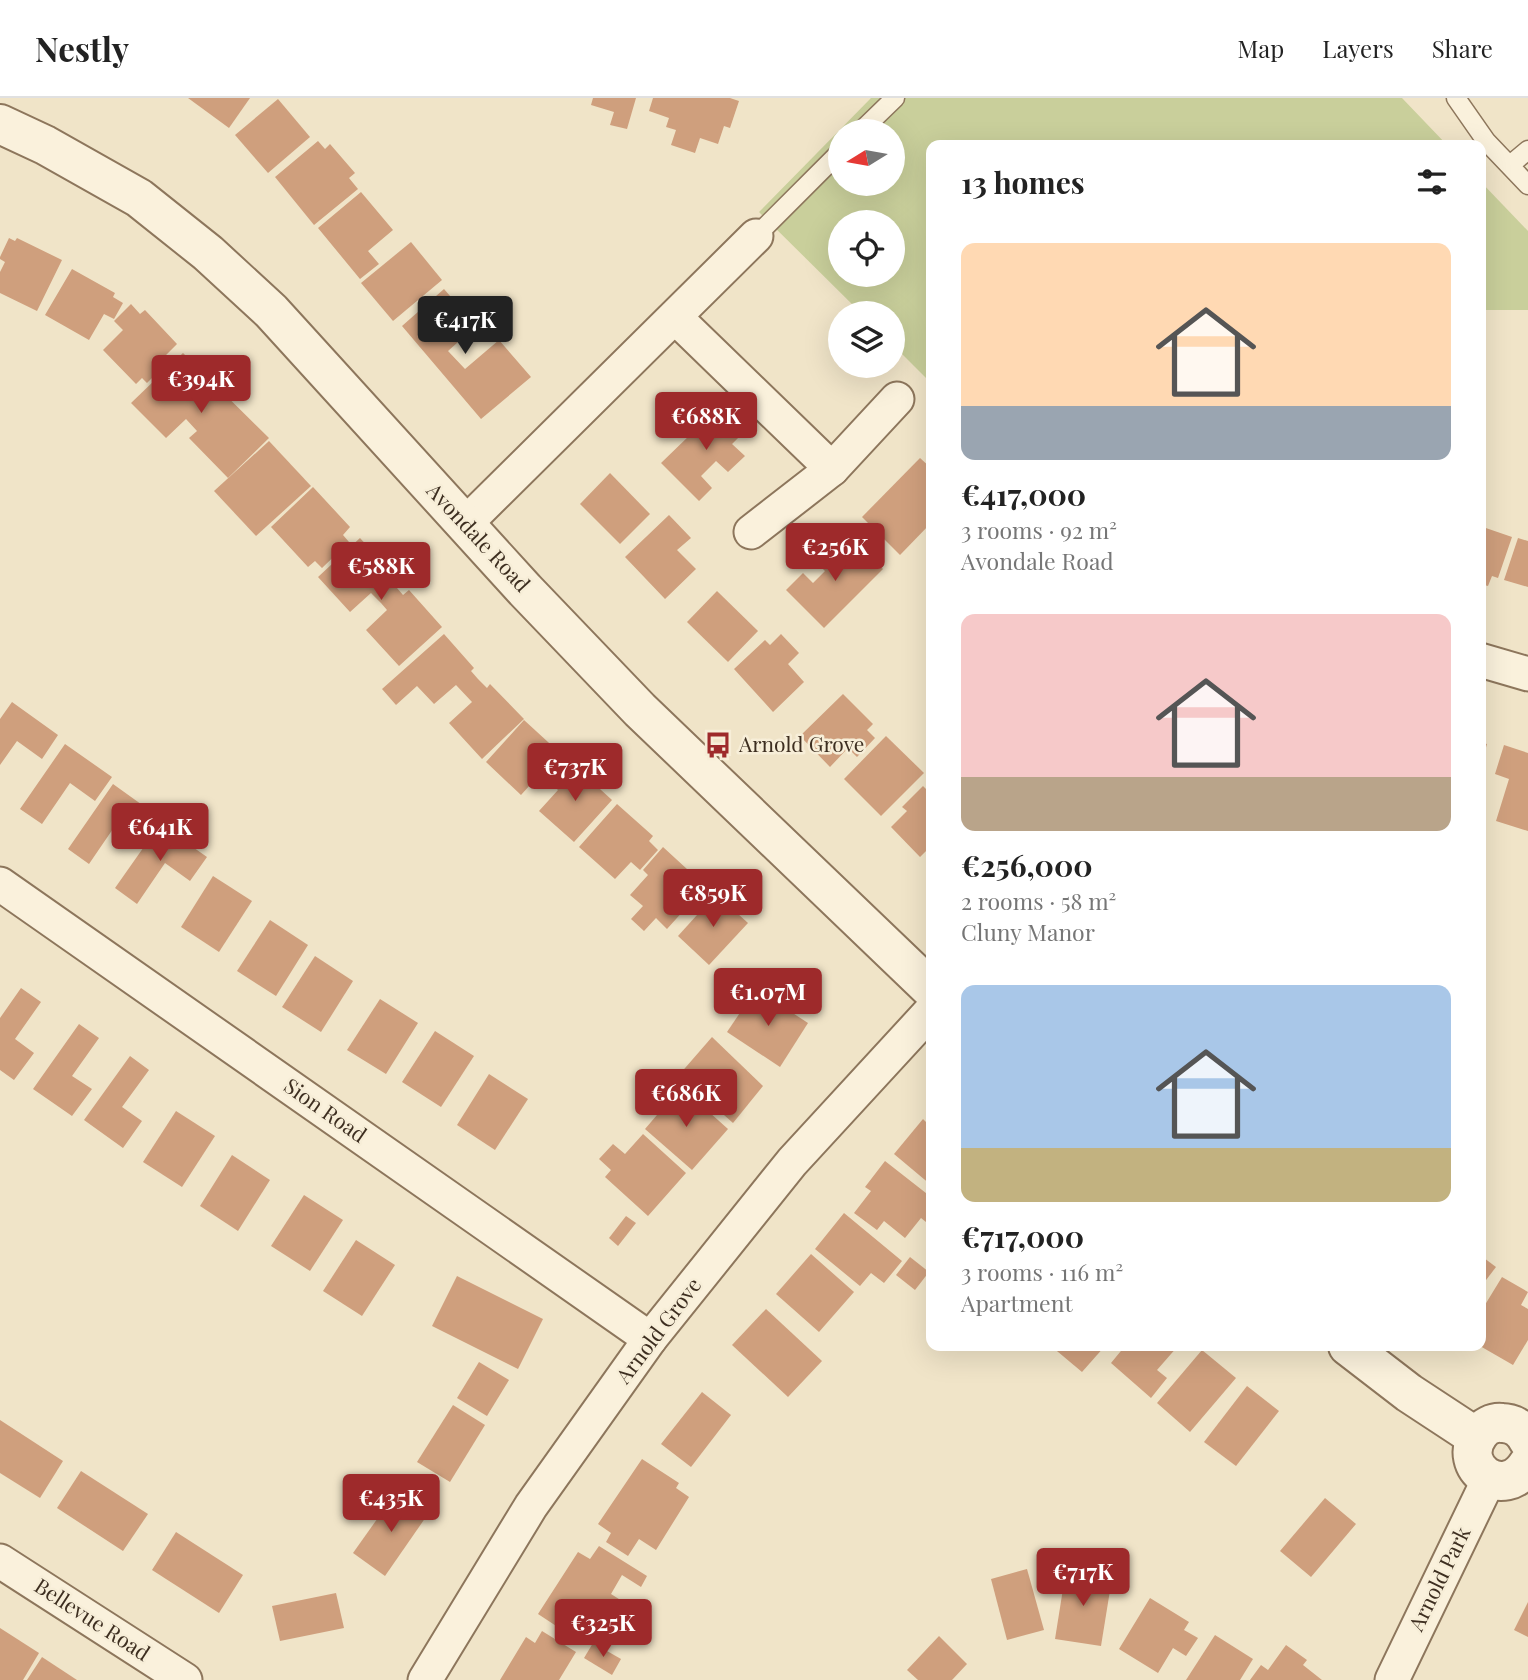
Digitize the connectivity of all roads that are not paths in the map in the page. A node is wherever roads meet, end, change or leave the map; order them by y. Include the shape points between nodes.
1 (895, 98) edge
2 (1456, 98) edge
3 (874, 119) edge
4 (0, 124) edge
5 (1485, 140) edge
6 (1486, 141) edge
7 (1528, 150) edge
8 (828, 164) edge
9 (1510, 165) junction
10 (1528, 185) edge
11 (756, 236) joint
12 (674, 317) junction
13 (897, 399) dead end
14 (832, 469) junction
15 (465, 524) junction
16 (751, 532) dead end
17 (1486, 662) edge
18 (1528, 674) edge
19 (0, 884) edge
20 (926, 984) edge
21 (926, 1016) edge
22 (650, 1339) junction
23 (1354, 1351) edge
24 (1479, 1433) junction
25 (1519, 1466) edge
26 (0, 1561) edge
27 (185, 1680) edge
28 (425, 1680) edge
29 (1392, 1680) edge

1 - 3 lane
2 - 5 lane
4 - 15 street, Avondale Road via 139,198 208,253 271,311
6 - 9 lane
7 - 9 lane
8 - 11 lane
9 - 10 lane
11 - 12 street
12 - 14 street
12 - 15 street
13 - 14 street
14 - 16 street
15 - 20 street, Avondale Road via 640,710
17 - 18 street
19 - 22 street, Sion Road
21 - 22 street, Arnold Grove via 792,1162
22 - 28 street, Arnold Grove via 531,1506
23 - 24 street via 1409,1394
24 - 25 street via 1473,1446 1475,1465
24 - 25 street via 1501,1422 1519,1428
25 - 29 street, Arnold Park
26 - 27 street, Bellevue Road

